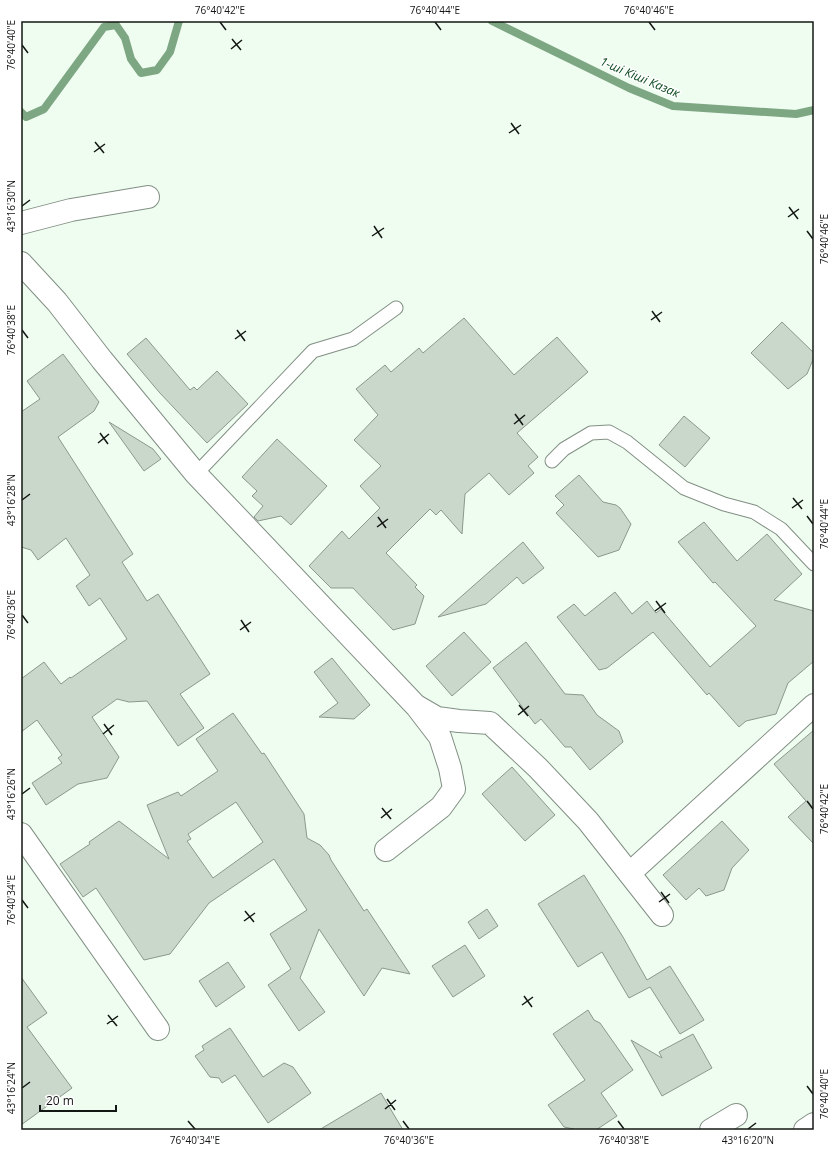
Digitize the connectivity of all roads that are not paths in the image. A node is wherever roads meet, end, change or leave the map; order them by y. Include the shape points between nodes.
1 (148, 197) dead end
2 (21, 223) edge
3 (21, 263) edge
4 (396, 308) dead end
5 (552, 461) dead end
6 (196, 474) junction
7 (814, 564) edge
8 (814, 705) edge
9 (417, 706) junction
10 (21, 834) edge
11 (386, 850) dead end
12 (630, 873) junction
13 (662, 915) dead end
14 (158, 1029) dead end
15 (736, 1115) dead end
16 (814, 1124) edge
17 (711, 1130) edge
18 (805, 1130) edge

1 - 2 street via 71,210
3 - 6 street via 56,302
4 - 6 lane via 353,339 313,351
5 - 7 lane via 564,449 591,433 609,432 627,442 684,488 724,504 754,512 781,529
6 - 9 street
8 - 12 street
9 - 11 street via 440,737 454,789 441,807
9 - 12 street via 436,718 490,723 538,768 583,816
10 - 14 street
12 - 13 street
15 - 17 street
16 - 18 street

